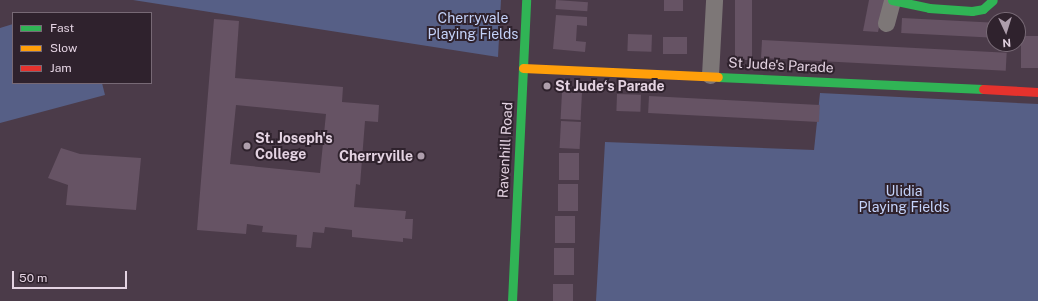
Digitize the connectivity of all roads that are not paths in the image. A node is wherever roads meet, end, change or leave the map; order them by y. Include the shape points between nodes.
1 (526, 0) edge
2 (714, 0) edge
3 (892, 0) edge
4 (993, 0) edge
5 (886, 23) dead end
6 (523, 68) junction
7 (710, 75) junction
8 (1038, 92) edge
9 (512, 301) edge

1 - 6 street, Ravenhill Road
2 - 7 street
3 - 4 street via 929,8 972,11 983,9
3 - 5 street
6 - 7 street, St Jude's Parade
6 - 9 street, Ravenhill Road
7 - 8 street, St Jude's Parade

